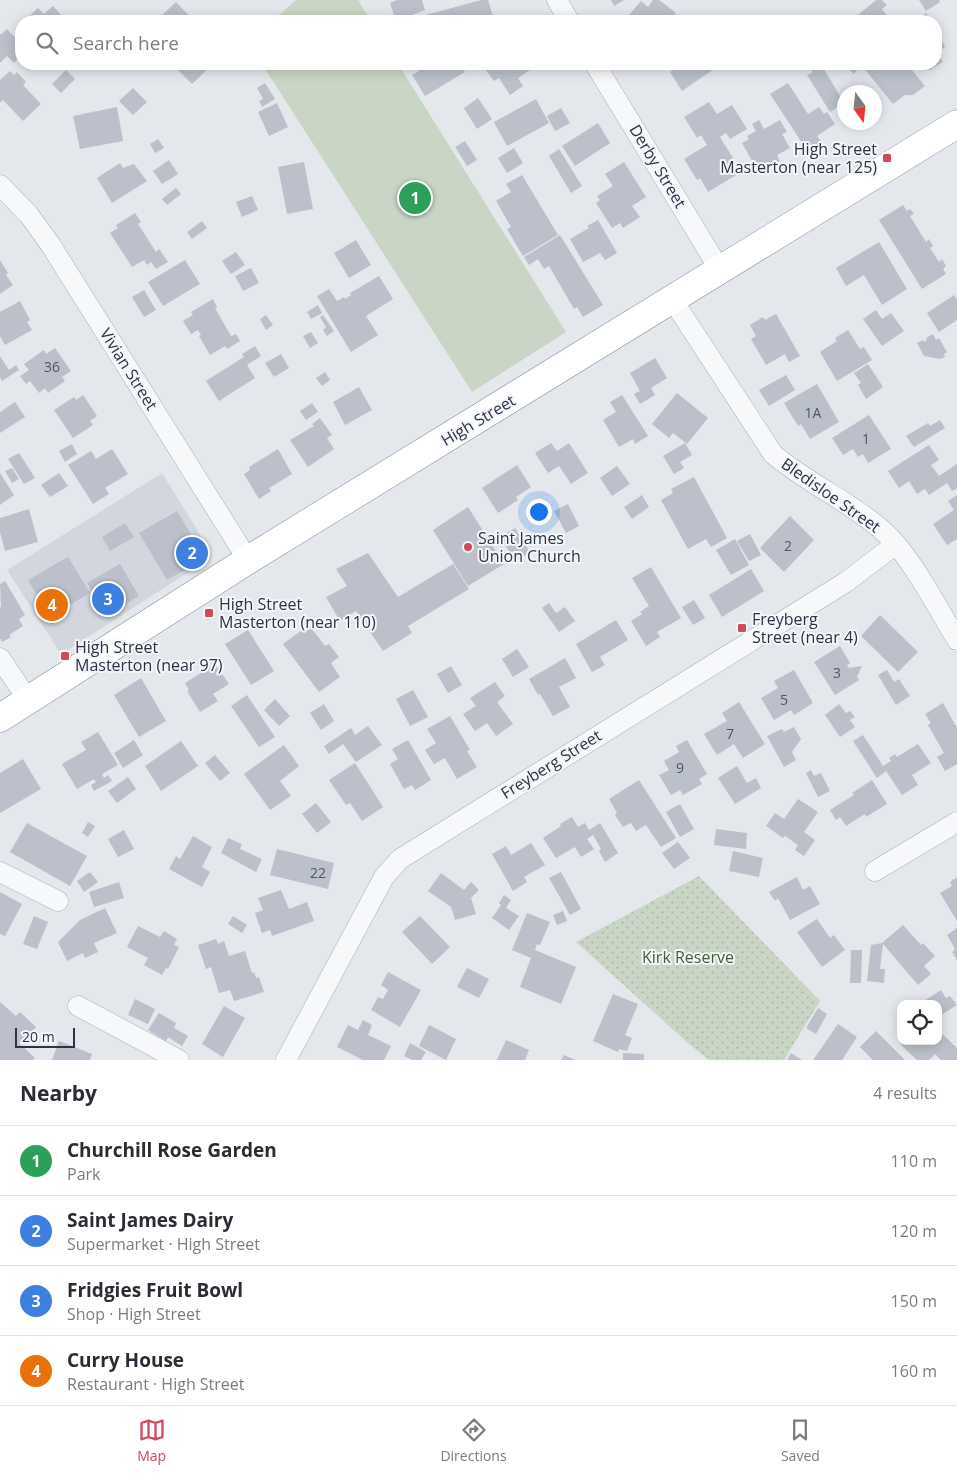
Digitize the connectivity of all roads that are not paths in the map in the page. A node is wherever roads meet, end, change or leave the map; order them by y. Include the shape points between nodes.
1 (557, 0) edge
2 (566, 15) edge
3 (599, 70) edge
4 (957, 124) edge
5 (0, 184) edge
6 (720, 270) junction
7 (672, 299) junction
8 (896, 544) junction
9 (248, 560) junction
10 (957, 640) edge
11 (0, 658) edge
12 (28, 700) junction
13 (0, 718) edge
14 (957, 822) edge
15 (874, 871) dead end
16 (0, 872) edge
17 (58, 901) dead end
18 (78, 1006) dead end
19 (179, 1060) edge
20 (286, 1060) edge

1 - 2 street
3 - 6 street, Derby Street
4 - 6 highway, High Street
5 - 9 street, Vivian Street via 50,244
6 - 7 highway, High Street
7 - 8 street, Bledisloe Street via 773,454 864,516
7 - 9 highway, High Street
8 - 10 street, Bledisloe Street
8 - 20 street, Freyberg Street via 846,582 400,859 384,877
9 - 12 highway, High Street
11 - 12 street
12 - 13 highway, High Street
14 - 15 street
16 - 17 street
18 - 19 street

